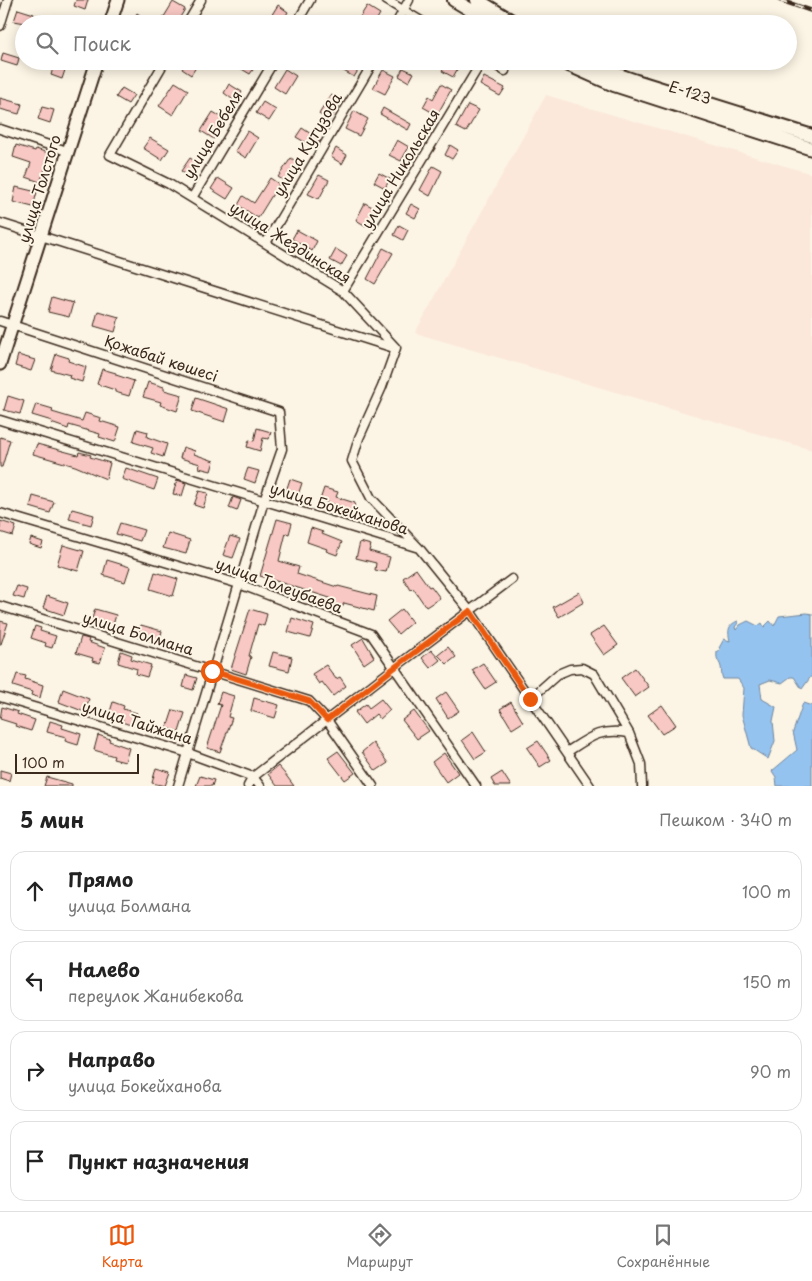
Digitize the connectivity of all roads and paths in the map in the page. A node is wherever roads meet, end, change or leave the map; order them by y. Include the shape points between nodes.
1 (8, 0) edge
2 (118, 0) edge
3 (201, 0) edge
4 (310, 0) edge
5 (386, 0) edge
6 (409, 0) edge
7 (454, 0) edge
8 (477, 0) edge
9 (404, 10) junction
10 (113, 15) edge
11 (192, 15) edge
12 (301, 15) edge
13 (401, 15) edge
14 (412, 15) edge
15 (479, 15) edge
16 (502, 15) edge
17 (0, 26) edge
18 (94, 70) edge
19 (160, 70) edge
20 (269, 70) edge
21 (369, 70) edge
22 (477, 70) edge
23 (580, 70) edge
24 (605, 70) edge
25 (0, 128) edge
26 (812, 136) edge
27 (812, 149) edge
28 (67, 151) junction
29 (192, 198) junction
30 (0, 223) edge
31 (42, 236) junction
32 (266, 243) junction
33 (343, 291) junction
34 (0, 321) edge
35 (12, 325) junction
36 (396, 348) junction
37 (0, 364) edge
38 (0, 420) edge
39 (264, 501) junction
40 (0, 513) edge
41 (419, 548) junction
42 (512, 579) dead end
43 (239, 584) junction
44 (0, 606) edge
45 (470, 611) junction
46 (394, 668) junction
47 (212, 671) junction
48 (0, 697) edge
49 (530, 699) junction
50 (327, 720) junction
51 (629, 733) junction
52 (566, 752) junction
53 (188, 753) junction
54 (253, 777) junction
55 (178, 786) edge
56 (248, 786) edge
57 (260, 786) edge
58 (373, 786) edge
59 (476, 786) edge
60 (590, 786) edge
61 (642, 786) edge

1 - 17 street
2 - 10 street
3 - 11 street
4 - 12 street
5 - 9 street
6 - 9 street
7 - 15 main road
8 - 16 main road
9 - 13 street
9 - 14 street
18 - 28 street, улица Толстого
19 - 29 street, улица Жездинская via 110,155
20 - 29 street, улица Бебеля
21 - 32 street, улица Кутузова
22 - 33 street, улица Никольская
23 - 27 main road, Е-123 via 614,85
24 - 26 main road, Е-123
25 - 28 street
28 - 31 street, улица Толстого
29 - 32 street, улица Жездинская
30 - 31 street
31 - 35 street, улица Толстого
31 - 36 street
32 - 33 street, улица Жездинская
33 - 36 street, улица Жездинская
34 - 35 street, Қожабай көшесі
35 - 37 street, улица Толстого
35 - 39 street, Қожабай көшесі via 279,412 282,449
36 - 41 street via 352,461 372,498
38 - 39 street, улица Бокейханова
39 - 41 street, улица Бокейханова
39 - 43 street
40 - 43 street, улица Толеубаева
41 - 45 street, улица Бокейханова
42 - 45 street
43 - 46 street, улица Толеубаева via 371,634
43 - 47 street
44 - 47 street, улица Болмана
45 - 46 street
45 - 49 street, улица Бокейханова
46 - 50 street
46 - 59 street, улица Толеубаева
47 - 50 street, улица Болмана via 309,701
47 - 53 street
48 - 53 street, улица Тайжана
49 - 51 street via 558,674 582,668 594,674
49 - 52 street, улица Бокейханова
50 - 54 street
50 - 58 street, улица Болмана
51 - 52 street via 606,731
51 - 61 street via 641,764
52 - 60 street, улица Бокейханова
53 - 54 street, улица Тайжана
53 - 55 street
54 - 56 street
54 - 57 street

